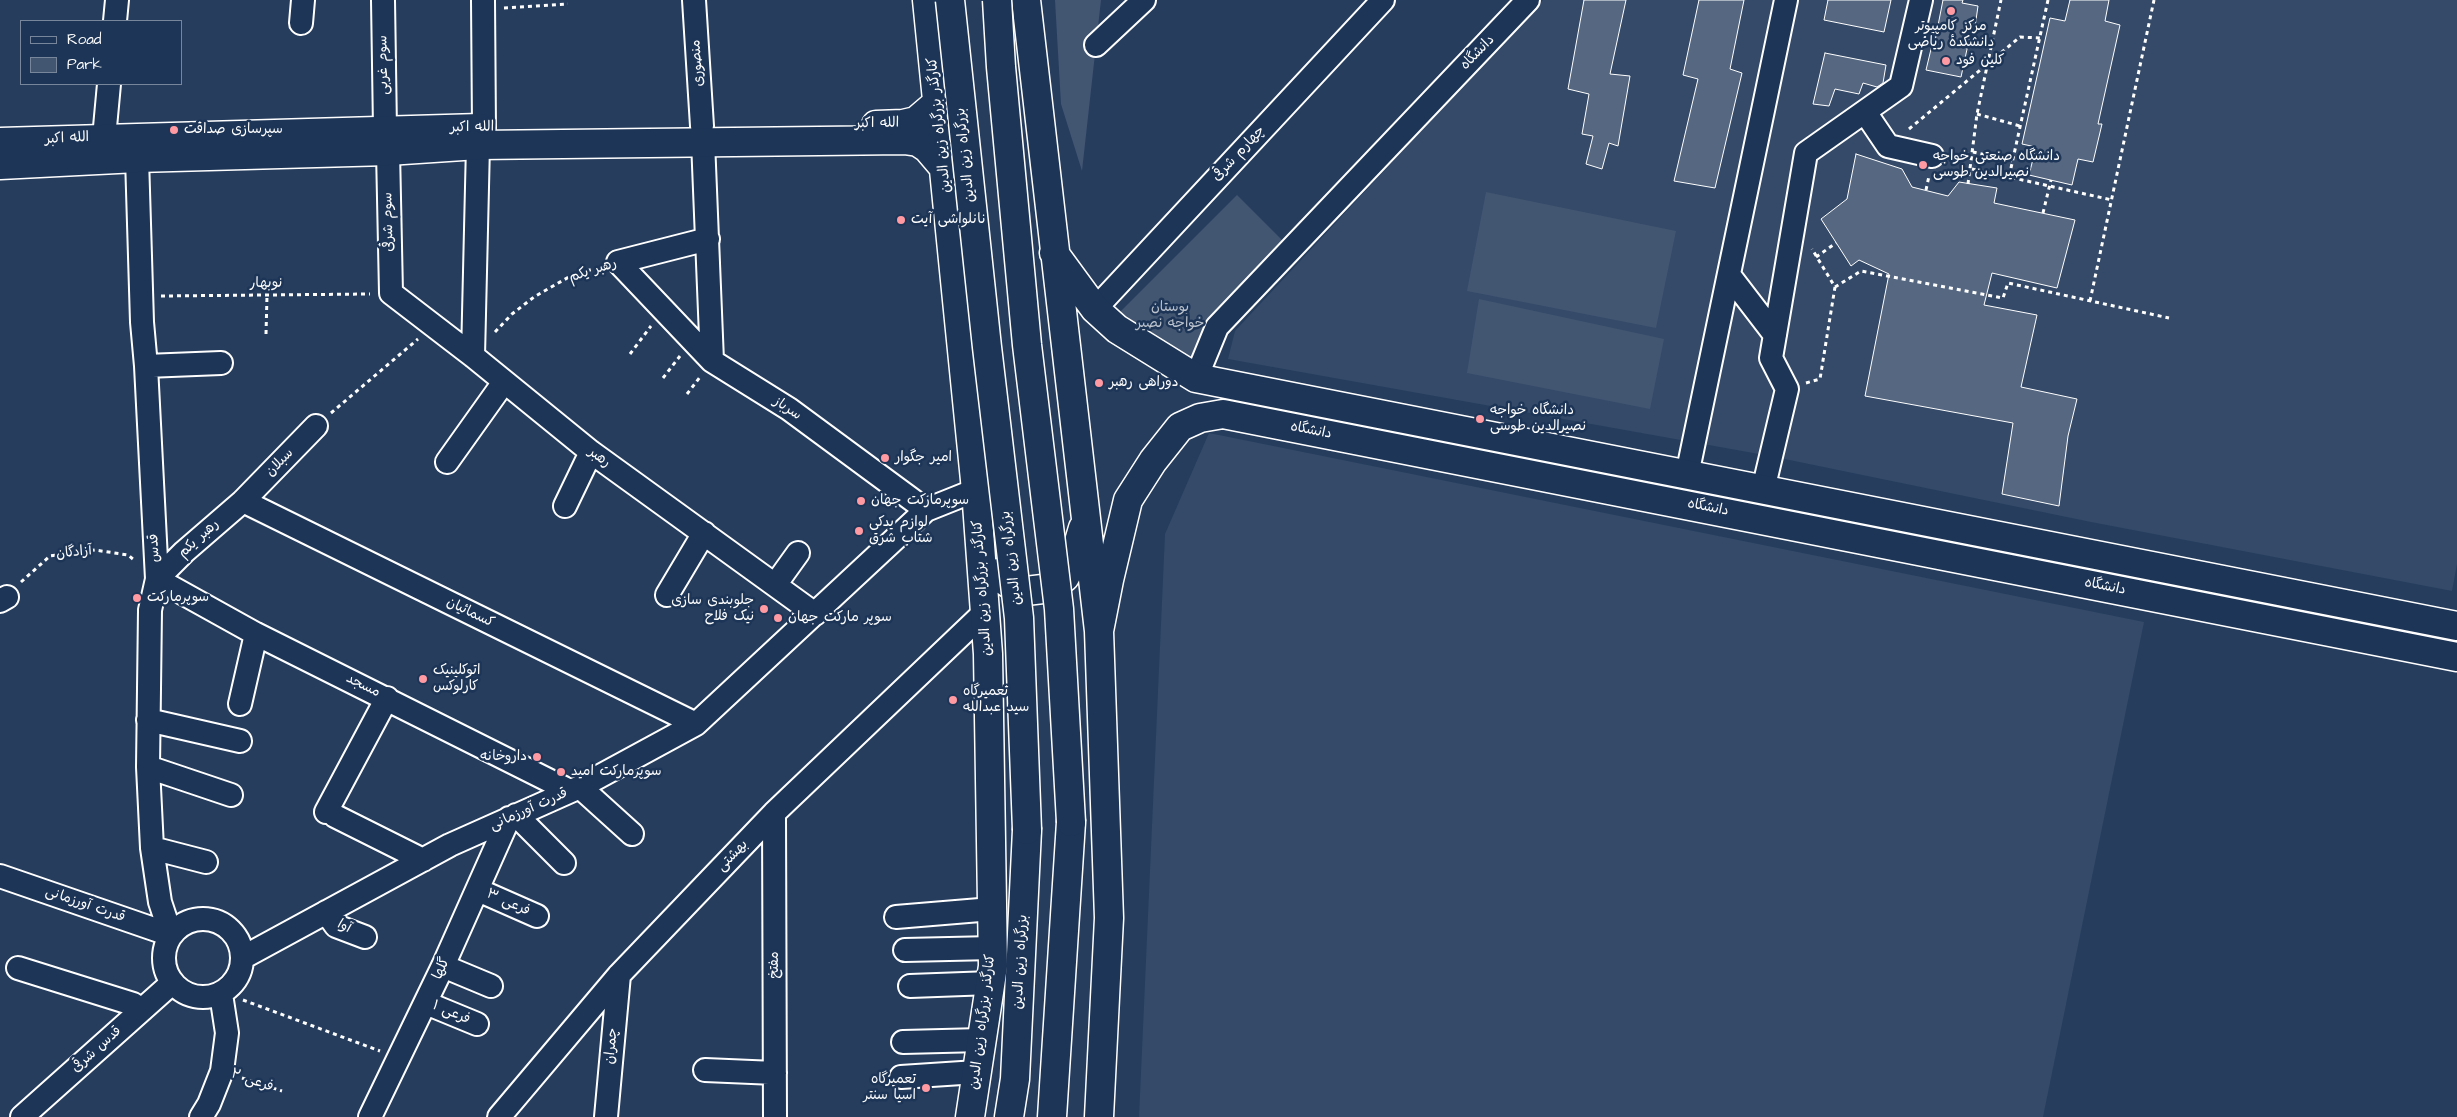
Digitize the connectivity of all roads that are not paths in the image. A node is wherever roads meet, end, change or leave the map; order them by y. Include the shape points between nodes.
1 (117, 0) edge
2 (303, 0) edge
3 (383, 0) edge
4 (694, 0) edge
5 (927, 0) edge
6 (950, 0) edge
7 (997, 0) edge
8 (1026, 0) edge
9 (1144, 0) edge
10 (1383, 0) edge
11 (1528, 0) edge
12 (1786, 0) edge
13 (1921, 0) edge
14 (483, 4) edge
15 (115, 20) edge
16 (301, 23) dead end
17 (1096, 46) dead end
18 (109, 85) edge
19 (938, 103) junction
20 (1865, 112) junction
21 (703, 133) junction
22 (481, 136) junction
23 (104, 138) junction
24 (386, 140) junction
25 (0, 142) edge
26 (136, 148) junction
27 (1932, 156) dead end
28 (0, 165) edge
29 (944, 168) junction
30 (708, 239) junction
31 (1054, 253) junction
32 (618, 262) joint
33 (1729, 275) junction
34 (391, 293) joint
35 (1095, 309) junction
36 (1775, 335) junction
37 (473, 356) junction
38 (712, 361) junction
39 (221, 364) dead end
40 (146, 366) junction
41 (1196, 378) junction
42 (504, 382) junction
43 (316, 426) road end
44 (1500, 438) junction
45 (591, 452) junction
46 (447, 462) dead end
47 (1492, 466) junction
48 (1687, 475) junction
49 (1729, 484) junction
50 (976, 490) junction
51 (1763, 490) junction
52 (243, 501) junction
53 (565, 506) dead end
54 (926, 510) junction
55 (1086, 510) junction
56 (1722, 511) junction
57 (704, 533) junction
58 (798, 553) dead end
59 (157, 579) junction
60 (775, 585) junction
61 (668, 594) dead end
62 (984, 612) junction
63 (815, 614) junction
64 (2457, 626) edge
65 (1099, 631) junction
66 (256, 634) junction
67 (2457, 657) edge
68 (387, 698) junction
69 (240, 704) dead end
70 (148, 720) junction
71 (696, 724) junction
72 (240, 741) dead end
73 (148, 767) junction
74 (575, 789) junction
75 (231, 795) dead end
76 (774, 813) junction
77 (513, 817) junction
78 (632, 834) dead end
79 (450, 845) junction
80 (152, 848) junction
81 (423, 860) junction
82 (206, 862) dead end
83 (564, 863) dead end
84 (488, 866) junction
85 (0, 876) edge
86 (478, 890) junction
87 (992, 909) junction
88 (326, 912) junction
89 (537, 916) dead end
90 (896, 917) dead end
91 (171, 935) junction
92 (365, 937) dead end
93 (993, 948) junction
94 (905, 950) dead end
95 (242, 958) junction
96 (443, 966) junction
97 (18, 968) dead end
98 (619, 975) junction
99 (990, 982) junction
100 (172, 983) junction
101 (491, 986) dead end
102 (910, 986) dead end
103 (225, 991) junction
104 (426, 1003) junction
105 (142, 1010) junction
106 (477, 1024) dead end
107 (982, 1040) junction
108 (903, 1042) dead end
109 (705, 1070) dead end
110 (977, 1072) junction
111 (775, 1073) junction
112 (901, 1076) dead end
113 (22, 1117) edge
114 (201, 1117) edge
115 (370, 1117) edge
116 (499, 1117) edge
117 (606, 1117) edge
118 (775, 1117) edge
119 (970, 1117) edge
120 (1008, 1117) edge
121 (1052, 1117) edge
122 (1099, 1117) edge

1 - 15 street
2 - 16 street
3 - 24 street, سوم غربی
4 - 21 street, منصوری
5 - 19 main road, کنارگذر بزرگراه زین الدین
6 - 120 main road, بزرگراه زین الدین, bridge via 986,347 1019,618 1027,830 1015,1079
7 - 121 main road, bridge via 1027,345 1059,609 1072,822
8 - 31 main road
9 - 17 street
10 - 35 street, چهارم شرقی
11 - 41 street, دانشگاه via 1217,328
12 - 33 street
13 - 20 street via 1901,86
14 - 22 street
18 - 23 street
19 - 21 main road, الله اکبر via 916,121 903,124
19 - 29 main road, کنارگذر بزرگراه زین الدین
20 - 27 street via 1888,146
20 - 36 street via 1806,154
21 - 22 main road, الله اکبر
21 - 29 main road via 918,142
21 - 30 street
22 - 24 main road, الله اکبر
22 - 37 street
23 - 25 main road, الله اکبر
23 - 26 main road, الله اکبر
24 - 26 main road, الله اکبر
24 - 34 street, سوم شرقی
26 - 28 main road
26 - 40 street, قدس
29 - 50 main road, کنارگذر بزرگراه زین الدین
30 - 32 street, رهبر یکم
30 - 38 street
31 - 35 main road, دانشگاه
31 - 55 main road
32 - 38 street, سرباز
33 - 36 street
33 - 48 street
34 - 37 street, رهبر
35 - 41 main road, دانشگاه via 1143,347
36 - 51 street via 1771,358 1787,389
37 - 42 street, رهبر
38 - 54 street, سرباز via 789,409
39 - 40 street
40 - 59 street, قدس
41 - 44 main road, دانشگاه
42 - 45 street, رهبر
42 - 46 street
43 - 52 street, سبلان
44 - 47 main road
44 - 48 main road, دانشگاه
45 - 53 street
45 - 57 street, رهبر
47 - 56 main road, دانشگاه
47 - 65 main road, دانشگاه via 1223,414 1200,418 1180,427 1128,500
48 - 49 main road, دانشگاه
49 - 51 main road, دانشگاه
49 - 56 main road
50 - 54 street
50 - 55 main road via 987,542 1000,577 1026,591 1051,588 1065,577 1081,538
50 - 62 main road, کنارگذر بزرگراه زین الدین
51 - 64 main road, دانشگاه
52 - 59 street, رهبر یکم
52 - 71 street, کسمائیان
54 - 63 street, قدرت آورزمانی
55 - 65 main road
56 - 67 main road, دانشگاه
57 - 60 street, رهبر
57 - 61 street
58 - 60 street
59 - 66 street, مسجد
59 - 70 street, قدس via 150,610
60 - 63 street, رهبر
62 - 76 street, بهشتی
62 - 87 main road, کنارگذر بزرگراه زین الدین via 988,654
63 - 71 street, قدرت آورزمانی
65 - 122 main road via 1109,918
66 - 68 street, مسجد
66 - 69 street
68 - 74 street, مسجد
68 - 81 street via 330,814
70 - 72 street
70 - 73 street, قدس
71 - 74 street, قدرت آورزمانی
73 - 75 street
73 - 80 street, قدس
74 - 77 street, قدرت آورزمانی
74 - 78 street, مسجد
76 - 98 street, بهشتی
76 - 111 street, مفتخ
77 - 79 street, قدرت آورزمانی
77 - 83 street
77 - 84 street, گلها
79 - 81 street, قدرت آورزمانی
79 - 84 street via 475,850
80 - 82 street
80 - 91 street, قدس via 160,902
81 - 88 street, قدرت آورزمانی
84 - 86 street, گلها
85 - 91 street, قدرت آورزمانی
86 - 89 street, فرعی ۳
86 - 96 street, گلها
87 - 90 street
87 - 93 main road, کنارگذر بزرگراه زین الدین
88 - 92 street, آوا via 336,926
88 - 95 street, قدرت آورزمانی
91 - 95 street via 190,921 214,921 226,926 234,935
91 - 100 street via 163,959
93 - 94 street
93 - 99 main road, کنارگذر بزرگراه زین الدین
95 - 103 street via 241,969
96 - 101 street
96 - 104 street, گلها
97 - 105 street via 133,1004
98 - 116 street, بهشتی
98 - 117 street, چمران
99 - 102 street
99 - 107 main road, کنارگذر بزرگراه زین الدین
100 - 103 street via 195,997 208,998
100 - 105 street, قدس شرقی
103 - 114 street via 227,1033 222,1071
104 - 106 street, فرعی ۱
104 - 115 street, گلها
105 - 113 street, قدس شرقی
107 - 108 street
107 - 110 main road, کنارگذر بزرگراه زین الدین
109 - 111 street
110 - 112 street
110 - 119 main road, کنارگذر بزرگراه زین الدین
111 - 118 street, مفتخ

